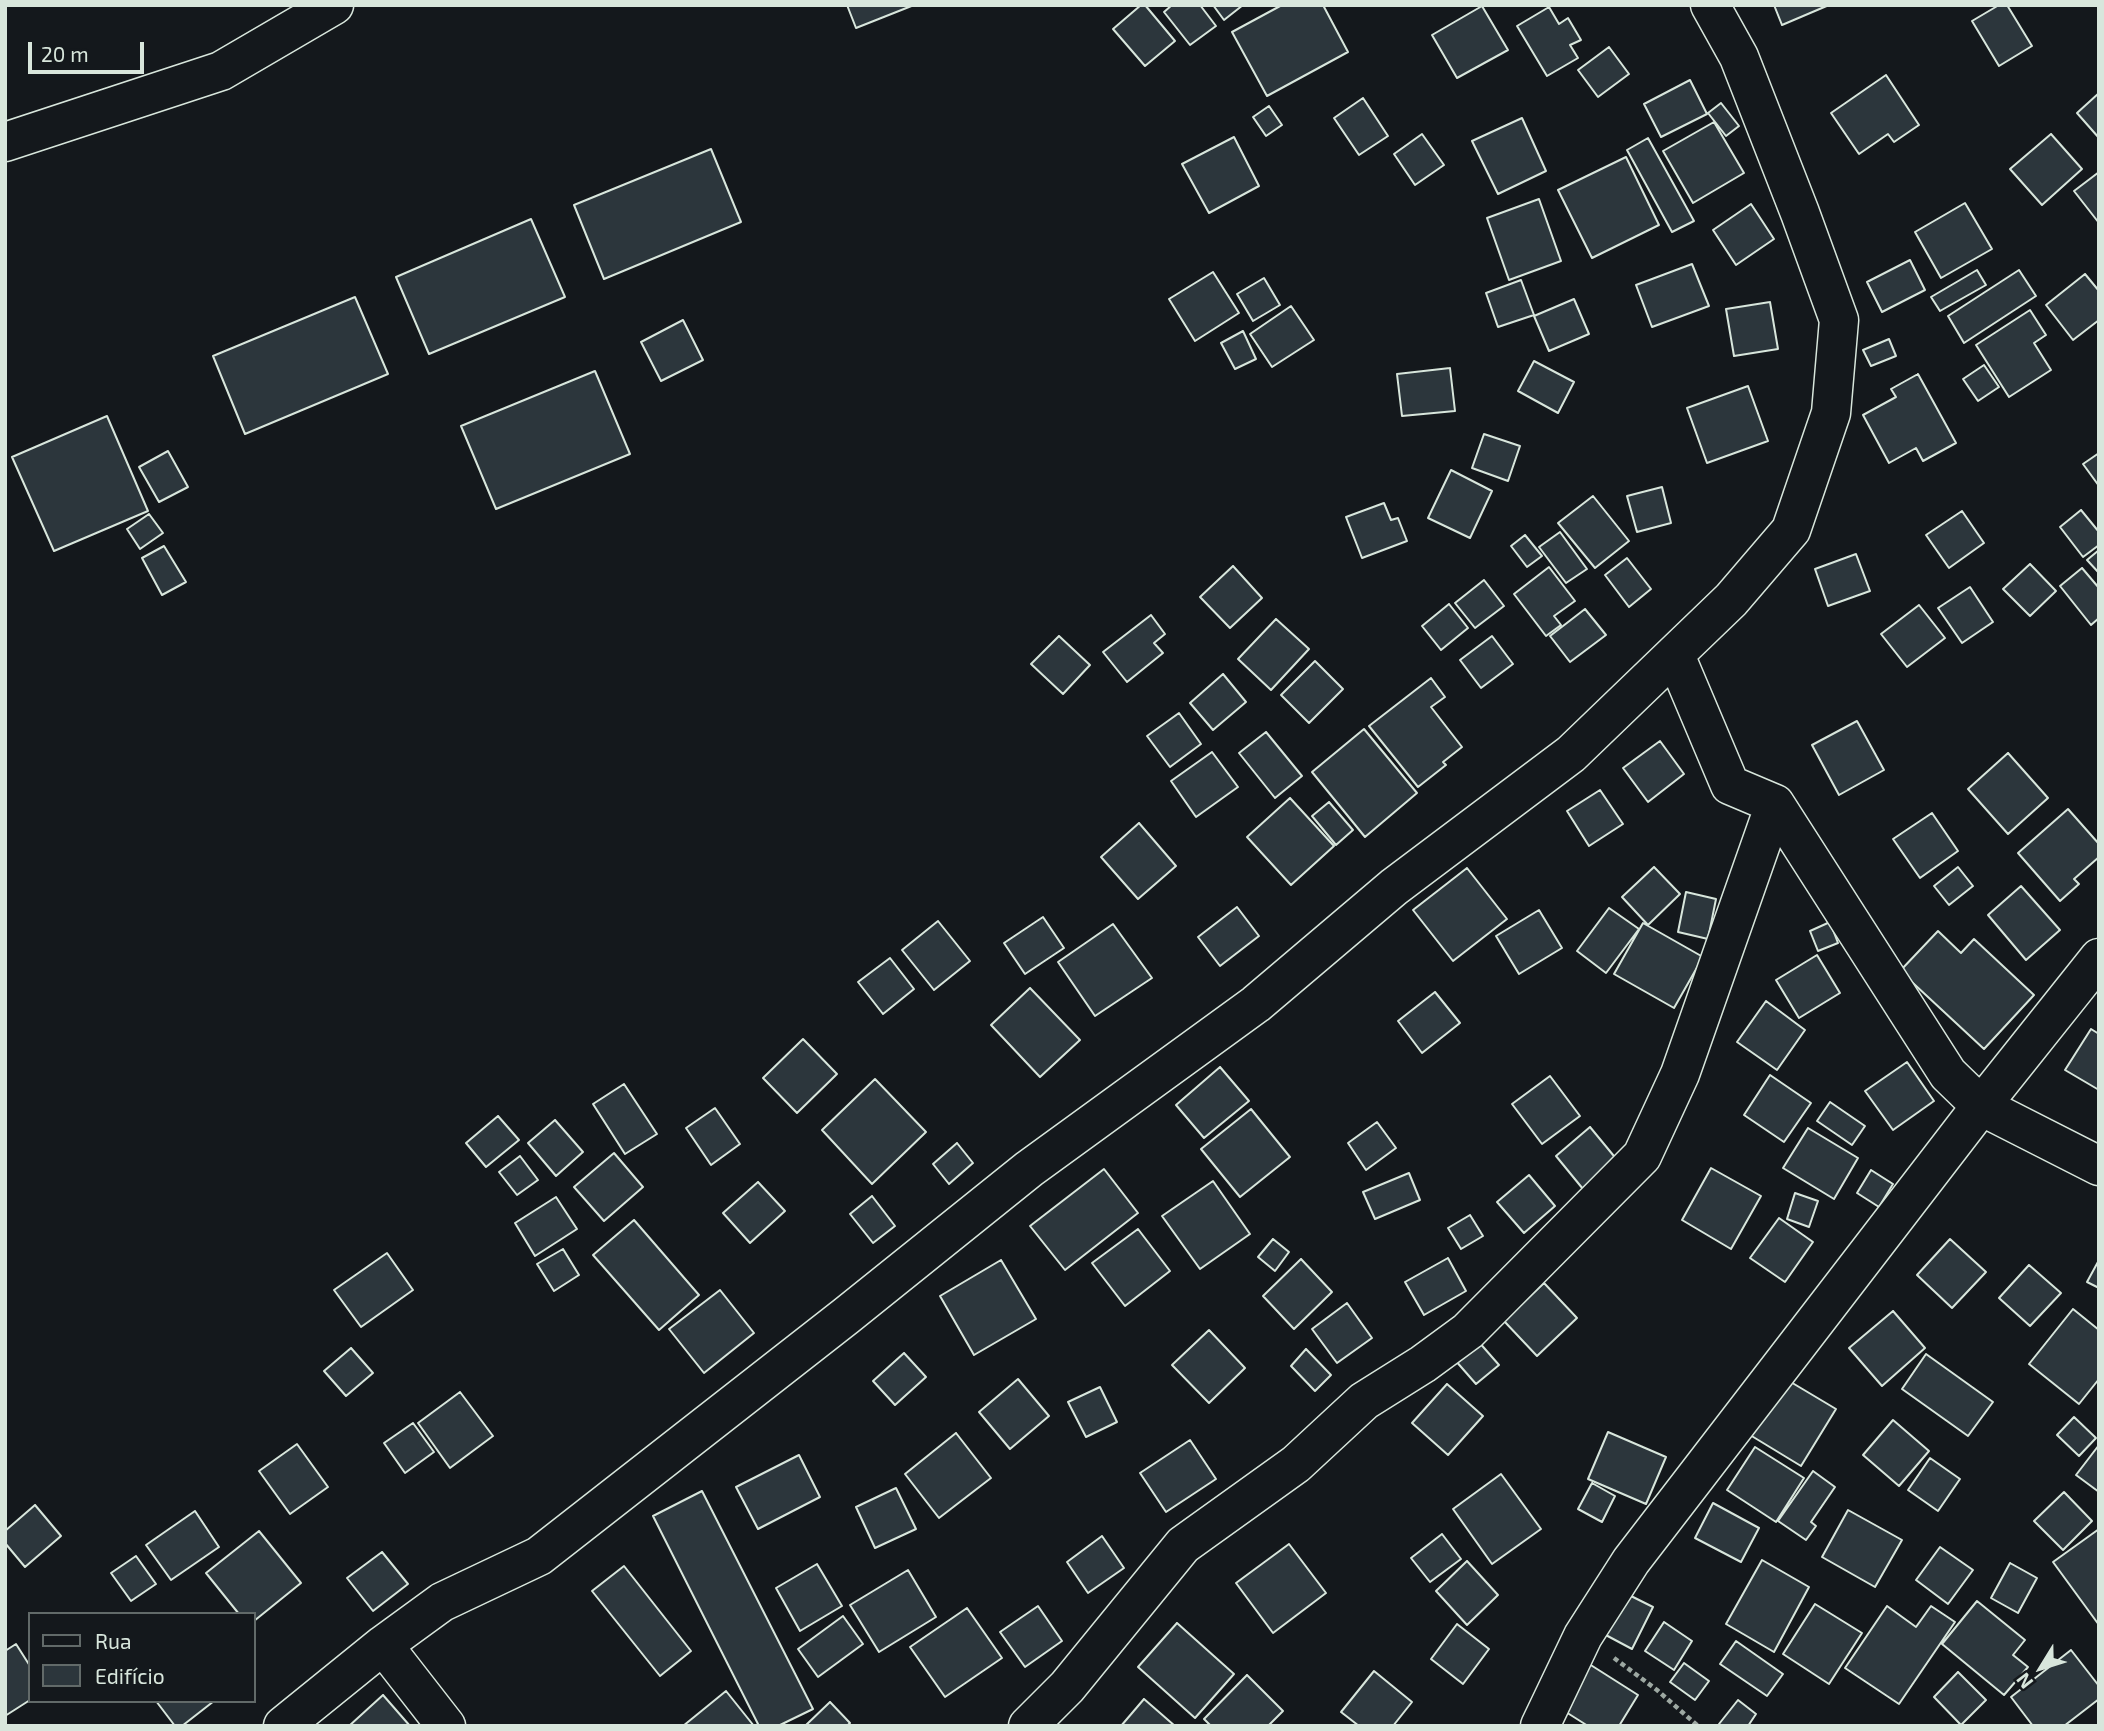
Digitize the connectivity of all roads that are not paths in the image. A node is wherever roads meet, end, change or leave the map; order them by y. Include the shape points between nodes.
1 (334, 5) edge
2 (1710, 5) edge
3 (5, 142) edge
4 (1675, 655) junction
5 (1775, 804) junction
6 (2099, 958) edge
7 (1981, 1105) junction
8 (2099, 1166) edge
9 (383, 1645) junction
10 (283, 1726) edge
11 (446, 1726) edge
12 (1028, 1726) edge
13 (1540, 1726) edge

1 - 3 street via 221,71
2 - 4 street via 1739,57 1839,320 1831,413 1791,530 1731,600
4 - 5 street via 1730,785
4 - 9 street via 1571,754 1394,887 1256,1004 1029,1169 602,1508 539,1556 442,1602
5 - 7 street via 1948,1074
5 - 12 street via 1680,1074 1642,1156 1468,1331 1364,1401 1296,1464 1183,1545 1067,1687
6 - 7 street
7 - 8 street
7 - 13 street via 1631,1561 1583,1636
9 - 10 street
9 - 11 street

